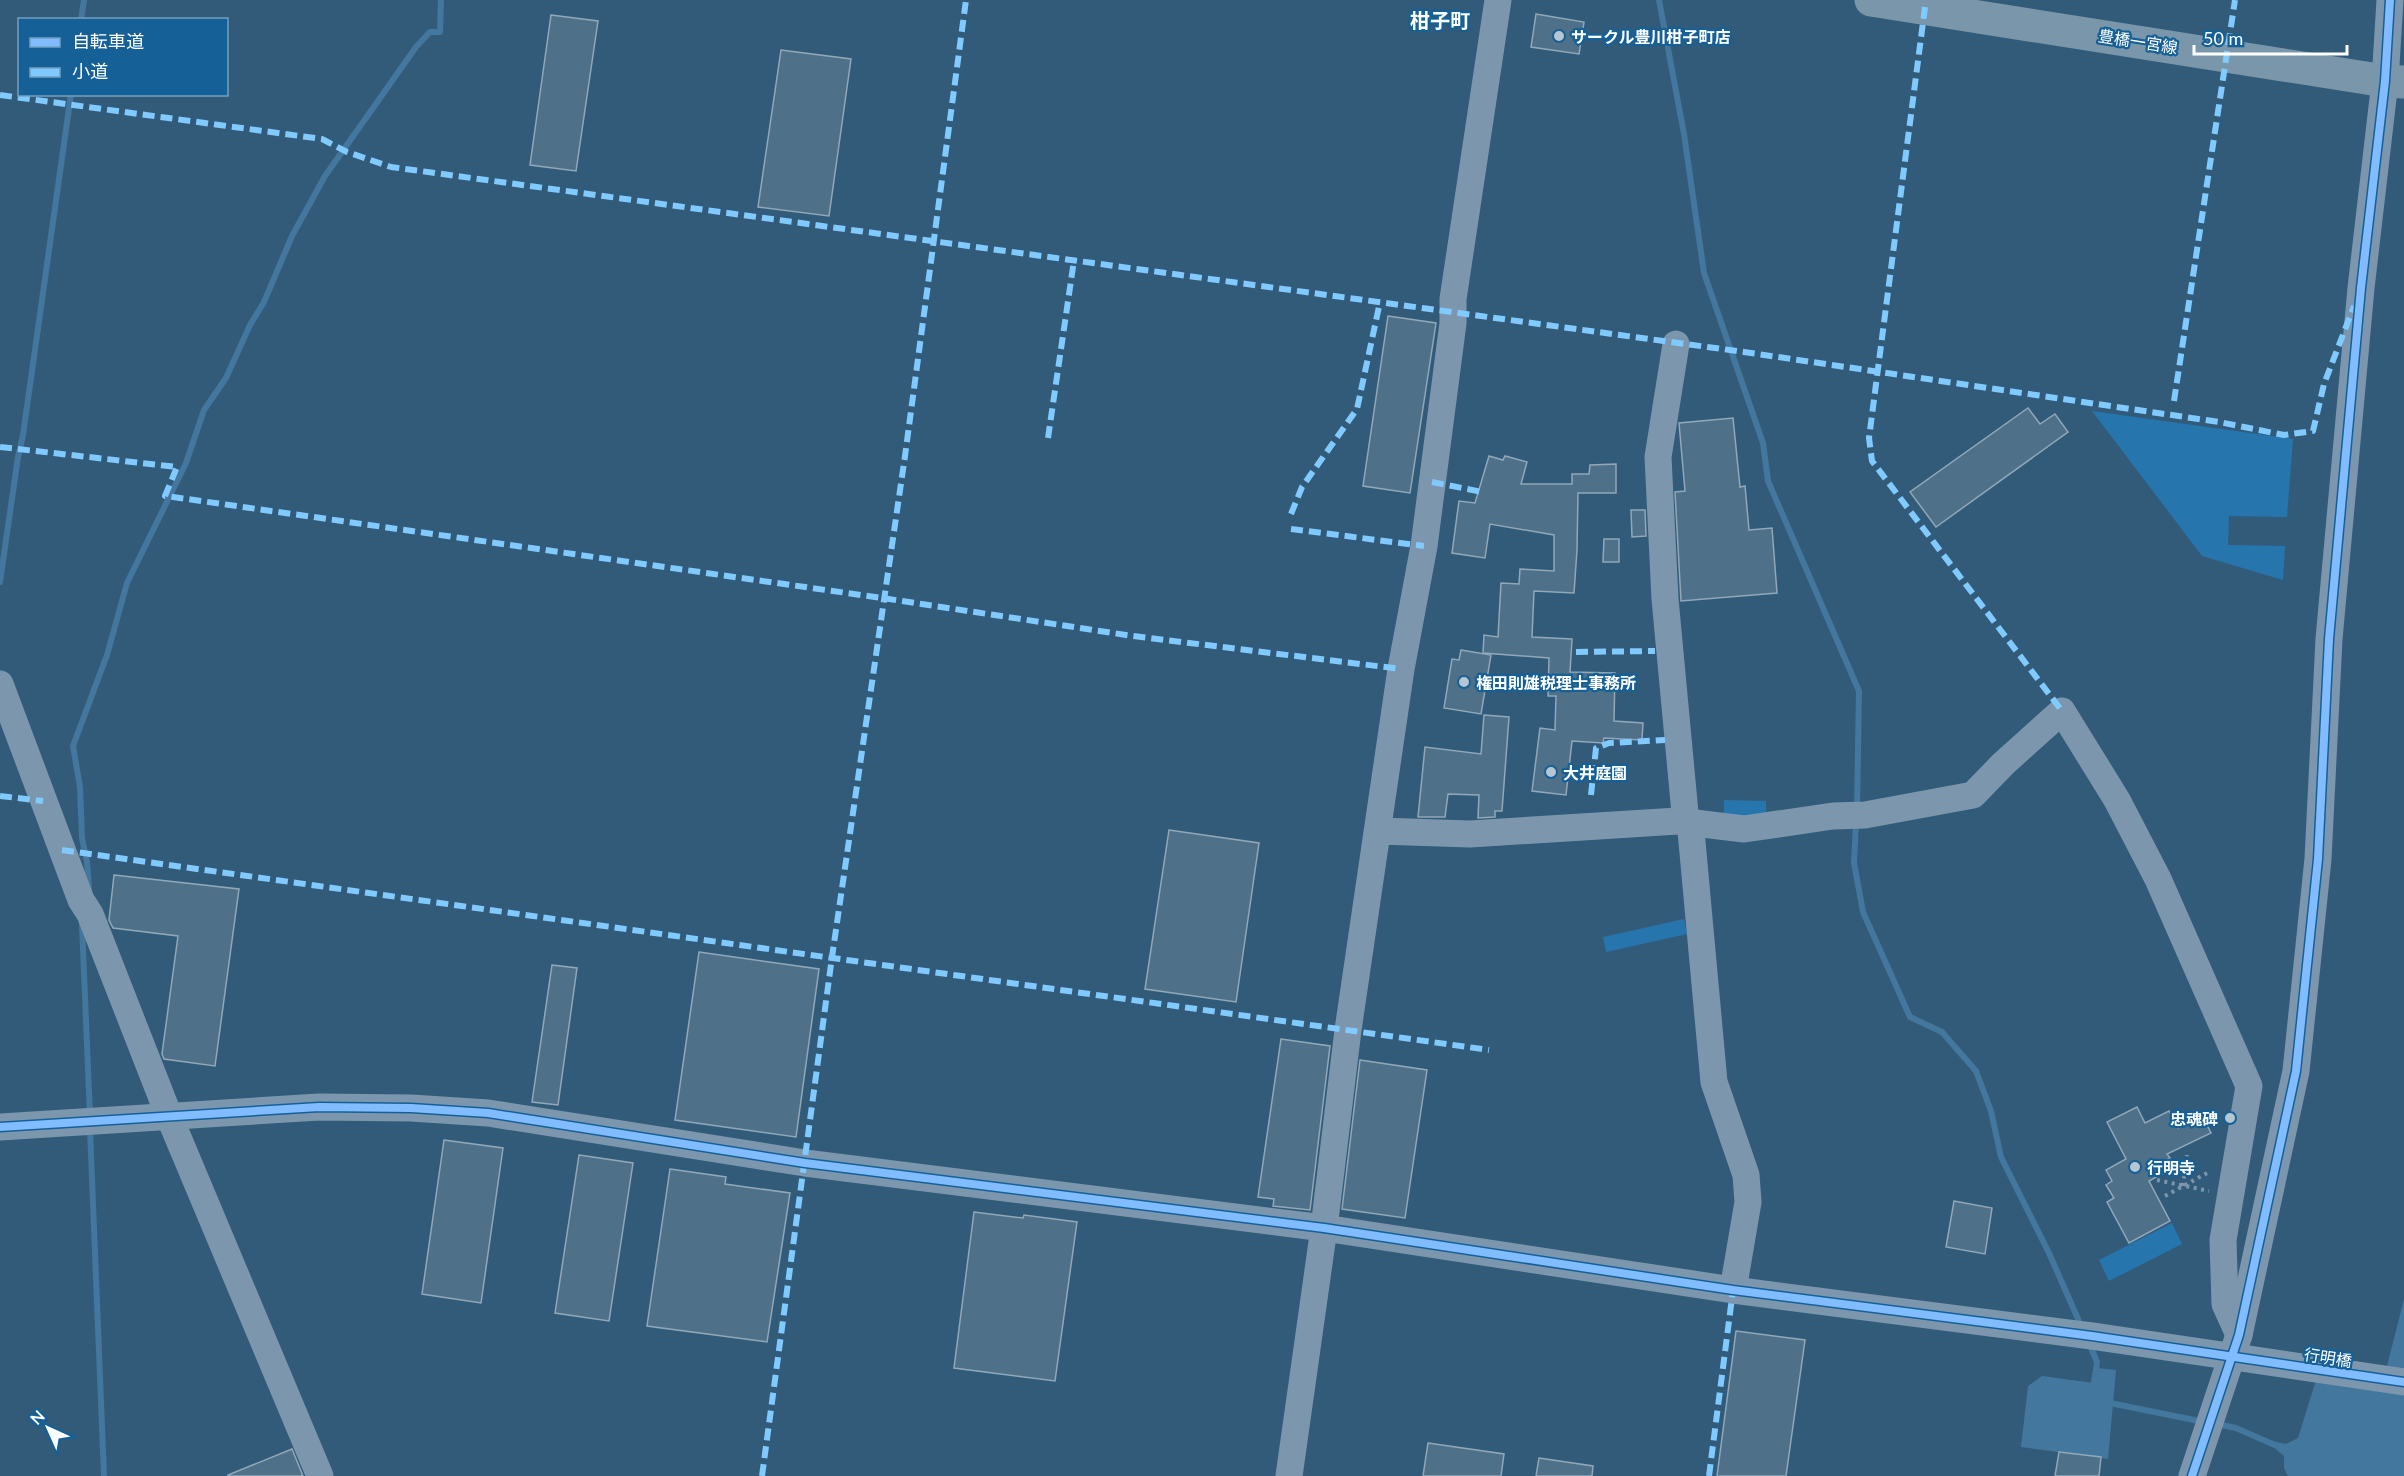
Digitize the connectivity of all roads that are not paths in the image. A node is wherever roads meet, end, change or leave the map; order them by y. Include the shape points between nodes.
1 (1498, 0) edge
2 (1871, 0) edge
3 (2390, 0) edge
4 (1926, 4) edge
5 (2395, 82) edge
6 (1676, 344) dead end
7 (0, 684) edge
8 (1688, 822) junction
9 (1378, 831) junction
10 (169, 1116) junction
11 (0, 1127) edge
12 (1324, 1228) junction
13 (1733, 1290) junction
14 (2240, 1350) junction
15 (2404, 1382) edge
16 (320, 1476) edge
17 (1289, 1476) edge
18 (2192, 1476) edge

1 - 9 street via 1453,299 1424,546 1401,669
2 - 4 main road, 豊橋一宮線
3 - 5 street
4 - 5 main road, 豊橋一宮線
5 - 14 street via 2361,288 2329,639 2318,860 2296,1071
6 - 8 street via 1658,457 1665,599
7 - 10 street
8 - 9 street via 1470,834
8 - 13 street via 1714,1082 1746,1175 1748,1202
8 - 14 street via 1744,829 1856,816 1973,795 2062,711 2117,800 2158,879 2249,1086 2223,1240 2226,1304
9 - 12 street
10 - 11 street, 行明橋
10 - 12 street, 行明橋 via 319,1107 489,1113 805,1163
10 - 16 street
12 - 13 street, 行明橋
12 - 17 street
13 - 14 street, 行明橋 via 2085,1336
14 - 15 street, 行明橋
14 - 18 street

